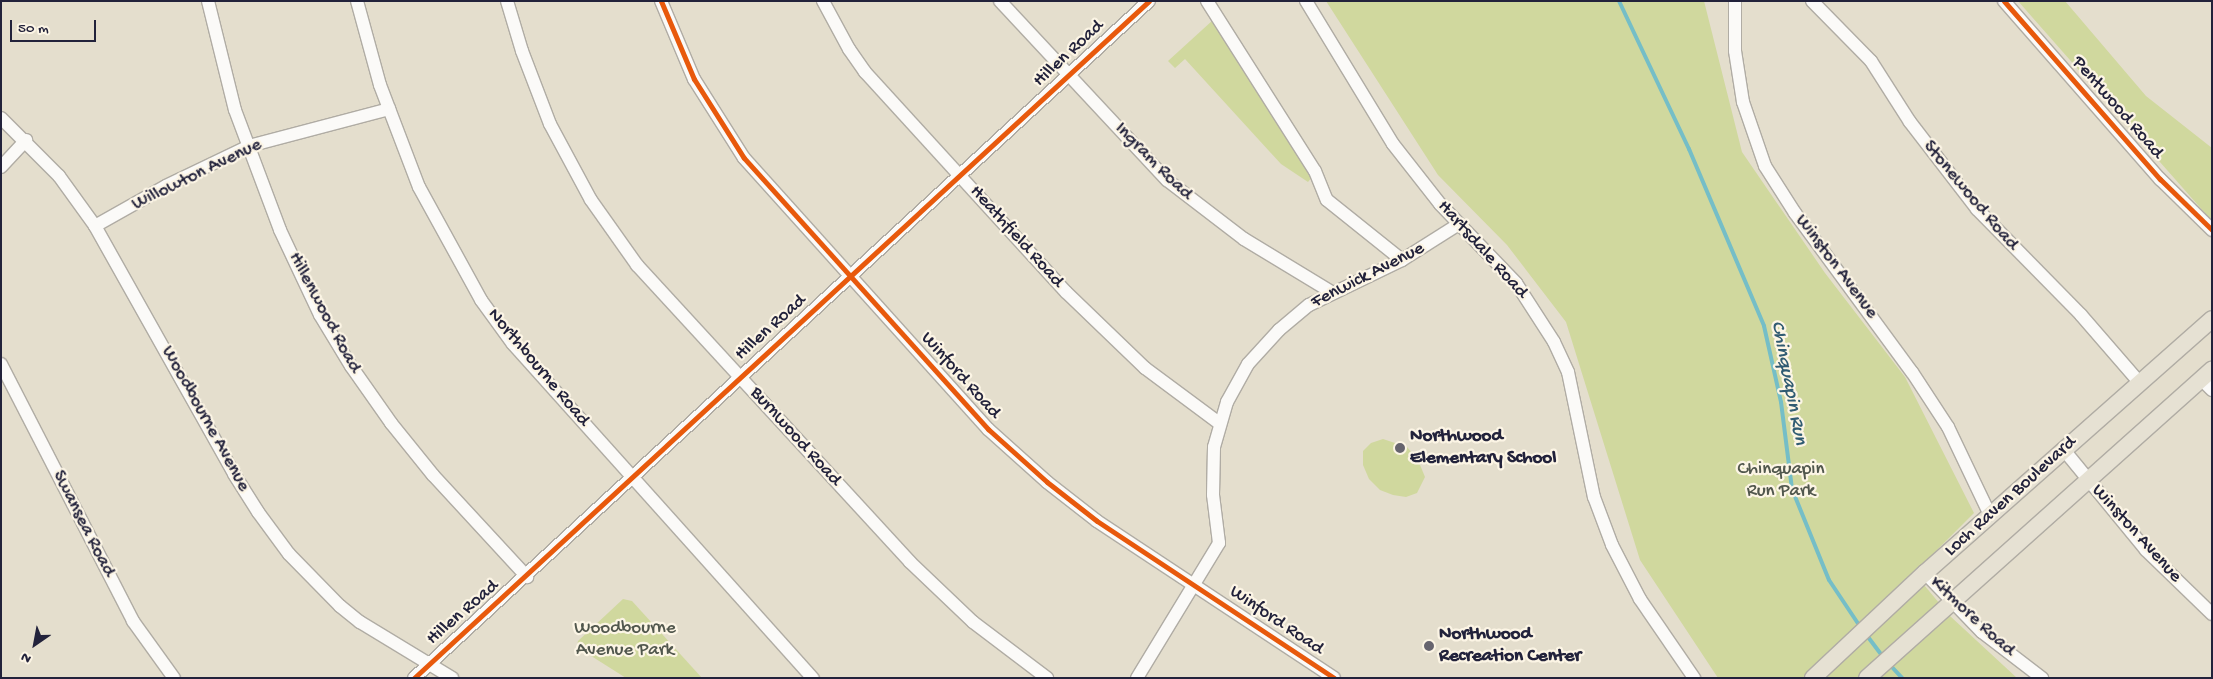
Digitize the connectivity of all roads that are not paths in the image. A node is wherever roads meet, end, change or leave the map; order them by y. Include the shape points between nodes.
1 (208, 1) edge
2 (357, 1) edge
3 (507, 1) edge
4 (661, 1) edge
5 (823, 1) edge
6 (1000, 1) edge
7 (1149, 1) edge
8 (1207, 1) edge
9 (1306, 1) edge
10 (1812, 1) edge
11 (2004, 1) edge
12 (1738, 4) edge
13 (1069, 76) junction
14 (389, 109) junction
15 (1, 118) edge
16 (26, 140) junction
17 (249, 146) junction
18 (1, 167) edge
19 (960, 174) junction
20 (1459, 224) junction
21 (95, 226) junction
22 (2212, 230) edge
23 (1402, 260) junction
24 (850, 276) junction
25 (1331, 292) junction
26 (2212, 319) edge
27 (1, 364) edge
28 (740, 377) junction
29 (2208, 380) edge
30 (2140, 382) junction
31 (1219, 423) junction
32 (2064, 450) junction
33 (633, 477) junction
34 (2089, 481) junction
35 (1990, 516) junction
36 (1925, 573) junction
37 (527, 577) junction
38 (1195, 585) junction
39 (1950, 602) junction
40 (2212, 614) edge
41 (429, 663) junction
42 (174, 678) edge
43 (414, 678) edge
44 (452, 678) edge
45 (813, 678) edge
46 (1047, 678) edge
47 (1137, 678) edge
48 (1334, 678) edge
49 (1694, 678) edge
50 (1813, 678) edge
51 (1867, 678) edge
52 (2042, 678) edge

1 - 17 street, Hillenwood Road via 233,101
2 - 14 street, Northbourne Road
3 - 28 street, Burnwood Road via 539,101 592,200 638,265
4 - 24 street, Winford Road via 694,79 730,138 760,179
5 - 19 street, Heathfield Road via 865,72
6 - 13 street, Ingram Road
7 - 13 street, Hillen Road
8 - 23 street via 1315,171 1327,200
9 - 20 street, Hartsdale Road via 1393,144
10 - 30 street, Stonewood Road via 1871,61 1910,122 1977,209 2081,315
11 - 22 street, Pentwood Road via 2160,179
12 - 35 street, Winston Avenue via 1735,51 1741,90 1765,166 1795,214 1879,323 1943,419
13 - 19 street, Hillen Road
13 - 25 street, Ingram Road via 1167,180 1198,207
14 - 17 street, Willowton Avenue
14 - 33 street, Northbourne Road via 428,208 481,300 513,344
15 - 16 street, Woodbourne Avenue
16 - 18 street
16 - 21 street, Woodbourne Avenue via 74,194
17 - 21 street, Willowton Avenue via 166,186
17 - 37 street, Hillenwood Road via 292,256 320,315 351,366 433,475
19 - 24 street, Hillen Road
19 - 31 street, Heathfield Road via 1109,335 1145,368
20 - 23 street, Fenwick Avenue
20 - 49 street, Hartsdale Road via 1516,283 1554,342 1568,372 1594,497 1612,545 1640,599
21 - 41 street, Woodbourne Avenue via 234,474 284,547 340,606
23 - 25 street, Fenwick Avenue
24 - 28 street, Hillen Road
24 - 38 street, Winford Road via 988,429 1047,482 1097,521
25 - 31 street, Fenwick Avenue via 1293,316 1258,351 1233,389
26 - 30 main road, Loch Raven Boulevard
27 - 42 street, Swansea Road via 133,621
28 - 33 street, Hillen Road
28 - 46 street, Burnwood Road via 938,590 973,622
29 - 34 main road, Loch Raven Boulevard
30 - 32 main road, Loch Raven Boulevard
31 - 38 street, Fenwick Avenue via 1212,472 1219,543
32 - 34 street, Winston Avenue
32 - 35 main road, Loch Raven Boulevard
33 - 37 street, Hillen Road
33 - 45 street, Northbourne Road
34 - 39 main road, Loch Raven Boulevard
34 - 40 street, Winston Avenue via 2146,550
35 - 36 main road, Loch Raven Boulevard
36 - 39 street, Kitmore Road
36 - 50 main road, Loch Raven Boulevard
37 - 41 street, Hillen Road
38 - 47 street, Fenwick Avenue
38 - 48 street, Winford Road
39 - 51 main road, Loch Raven Boulevard
39 - 52 street, Kitmore Road via 1982,632
41 - 43 street, Hillen Road
41 - 44 street, Woodbourne Avenue

